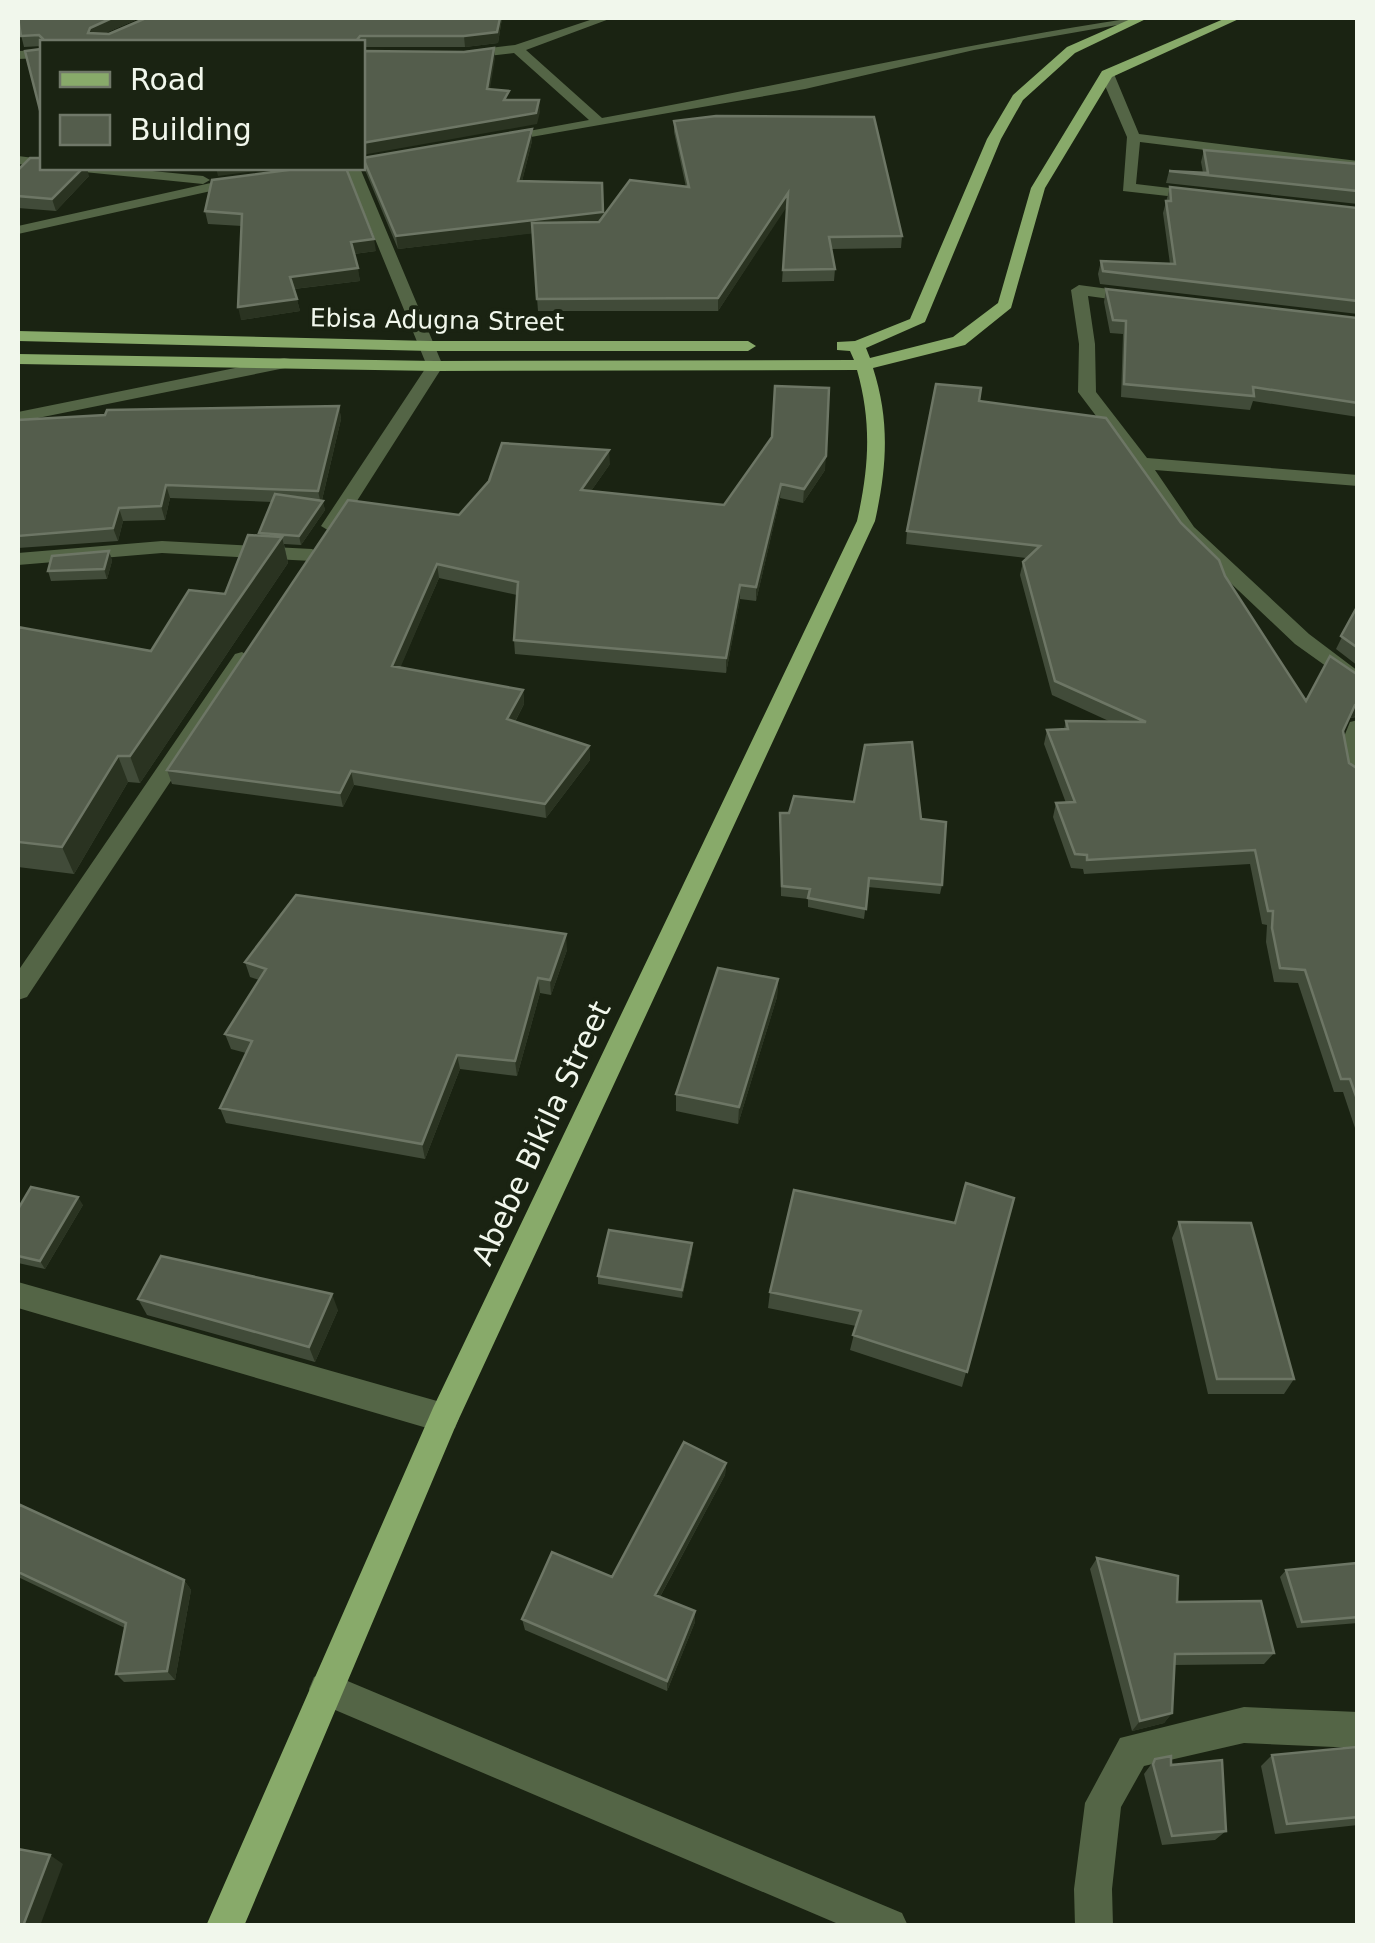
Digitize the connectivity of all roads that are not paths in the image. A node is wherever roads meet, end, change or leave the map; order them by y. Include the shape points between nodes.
1 (1236, 18) edge
2 (594, 19) edge
3 (1138, 19) edge
4 (517, 50) junction
5 (448, 55) edge
6 (1107, 74) junction
7 (600, 123) junction
8 (1134, 137) junction
9 (480, 143) edge
10 (1358, 165) edge
11 (104, 170) edge
12 (354, 170) edge
13 (259, 178) edge
14 (223, 182) junction
15 (1224, 198) edge
16 (18, 230) edge
17 (1153, 299) edge
18 (18, 336) edge
19 (760, 346) dead end
20 (818, 346) dead end
21 (432, 356) junction
22 (860, 356) junction
23 (18, 358) edge
24 (284, 363) junction
25 (18, 417) edge
26 (1142, 463) junction
27 (1358, 481) edge
28 (18, 559) edge
29 (257, 636) edge
30 (1358, 682) edge
31 (1358, 727) edge
32 (1358, 776) edge
33 (18, 990) edge
34 (18, 1295) edge
35 (444, 1418) junction
36 (326, 1688) junction
37 (1358, 1730) edge
38 (225, 1926) edge
39 (889, 1926) edge
40 (1094, 1926) edge

1 - 6 main road
2 - 4 street
3 - 7 street
3 - 22 main road via 1072,50 1018,98 994,139 917,322
4 - 5 street
4 - 7 street
6 - 8 street
6 - 22 main road via 1038,188 1005,304 959,341
7 - 9 street
8 - 10 street
8 - 15 street via 1128,188
11 - 14 street
12 - 21 street
13 - 14 street
14 - 16 street
17 - 26 street via 1079,290 1087,392
18 - 21 main road, Ebisa Adugna Street
19 - 21 main road, Ebisa Adugna Street
20 - 22 main road
21 - 22 main road, Ebisa Adugna Street via 782,363
21 - 24 main road, Ebisa Adugna Street
21 - 28 street via 306,563 162,547
22 - 35 main road, Abebe Bikila Street via 880,449 866,521
23 - 24 main road, Ebisa Adugna Street
24 - 25 street
26 - 27 street
26 - 30 street via 1187,531
29 - 33 street
31 - 32 street via 1352,744
34 - 35 street
35 - 36 main road, Abebe Bikila Street
36 - 38 main road, Abebe Bikila Street
36 - 39 street
37 - 40 street via 1244,1725 1133,1751 1103,1803

